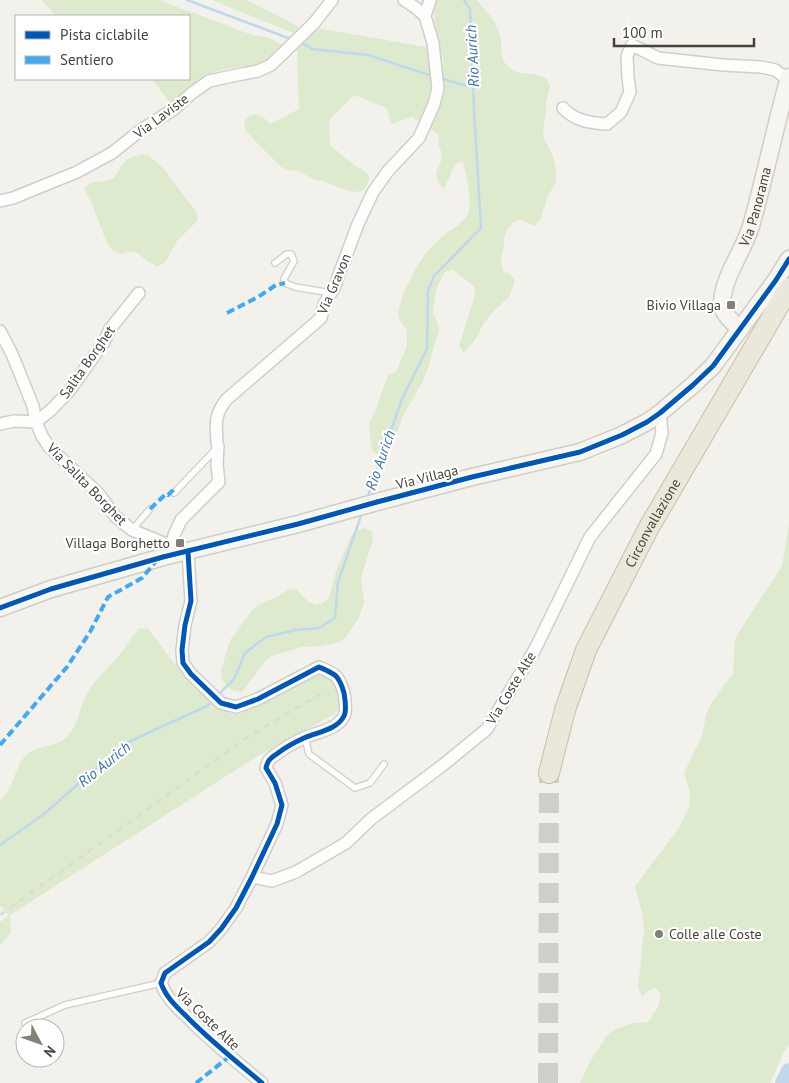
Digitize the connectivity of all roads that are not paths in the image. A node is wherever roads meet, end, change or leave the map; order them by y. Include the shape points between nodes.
1 (332, 0) edge
2 (404, 0) edge
3 (430, 0) edge
4 (425, 16) junction
5 (789, 79) edge
6 (563, 108) dead end
7 (0, 201) edge
8 (789, 259) edge
9 (275, 263) dead end
10 (789, 288) edge
11 (139, 293) dead end
12 (331, 293) junction
13 (740, 328) junction
14 (0, 331) edge
15 (660, 413) junction
16 (36, 422) junction
17 (0, 424) edge
18 (218, 446) junction
19 (174, 493) dead end
20 (150, 509) dead end
21 (132, 530) junction
22 (167, 551) junction
23 (188, 552) junction
24 (0, 608) edge
25 (305, 738) junction
26 (384, 764) dead end
27 (549, 773) tunnel mouth
28 (252, 877) junction
29 (161, 983) junction
30 (36, 1018) edge
31 (262, 1083) edge

1 - 7 street, Via Laviste via 314,23 271,65 258,71 210,81 112,153 77,172
2 - 4 street
3 - 4 street
4 - 12 street, Via Gravon via 433,43 438,84 434,104 418,138 373,192
5 - 6 street via 775,70 761,67 658,58 632,45 627,56 630,92 621,112 607,124 591,123 570,115
5 - 13 street, Via Panorama via 750,228 728,276 721,302 723,310
8 - 13 street, Via Villaga
9 - 12 lane via 291,254 294,261 285,283
10 - 27 highway, Circonvallazione via 648,529 586,650 565,710
11 - 16 street, Salita Borghet via 110,329 70,390
12 - 18 street, Via Gravon via 321,318 220,408 216,420
13 - 15 street, Via Villaga via 712,366
14 - 16 street, Via Salita Borghet via 16,363
15 - 23 street, Via Villaga via 622,435 580,452
15 - 28 street, Via Coste Alte via 662,433 656,454 590,537 535,649 487,729 371,819 346,843 296,872 272,881
16 - 17 street
16 - 21 street, Via Salita Borghet via 49,447 98,492 115,516
18 - 19 lane
18 - 22 street, Via Gravon via 219,482 181,520
20 - 21 lane
21 - 22 street, Via Salita Borghet
22 - 23 street, Via Villaga
22 - 24 street, Via Villaga
23 - 25 street via 191,601 185,625 183,663 221,703 236,707 319,667 332,672 342,686 345,714 334,726
25 - 26 lane via 309,754 355,788 370,783
25 - 28 street via 268,761 266,768 282,805 277,824
28 - 29 street, Via Coste Alte via 222,929 165,973
29 - 30 lane via 65,1005
29 - 31 street, Via Coste Alte via 174,1004 203,1033

